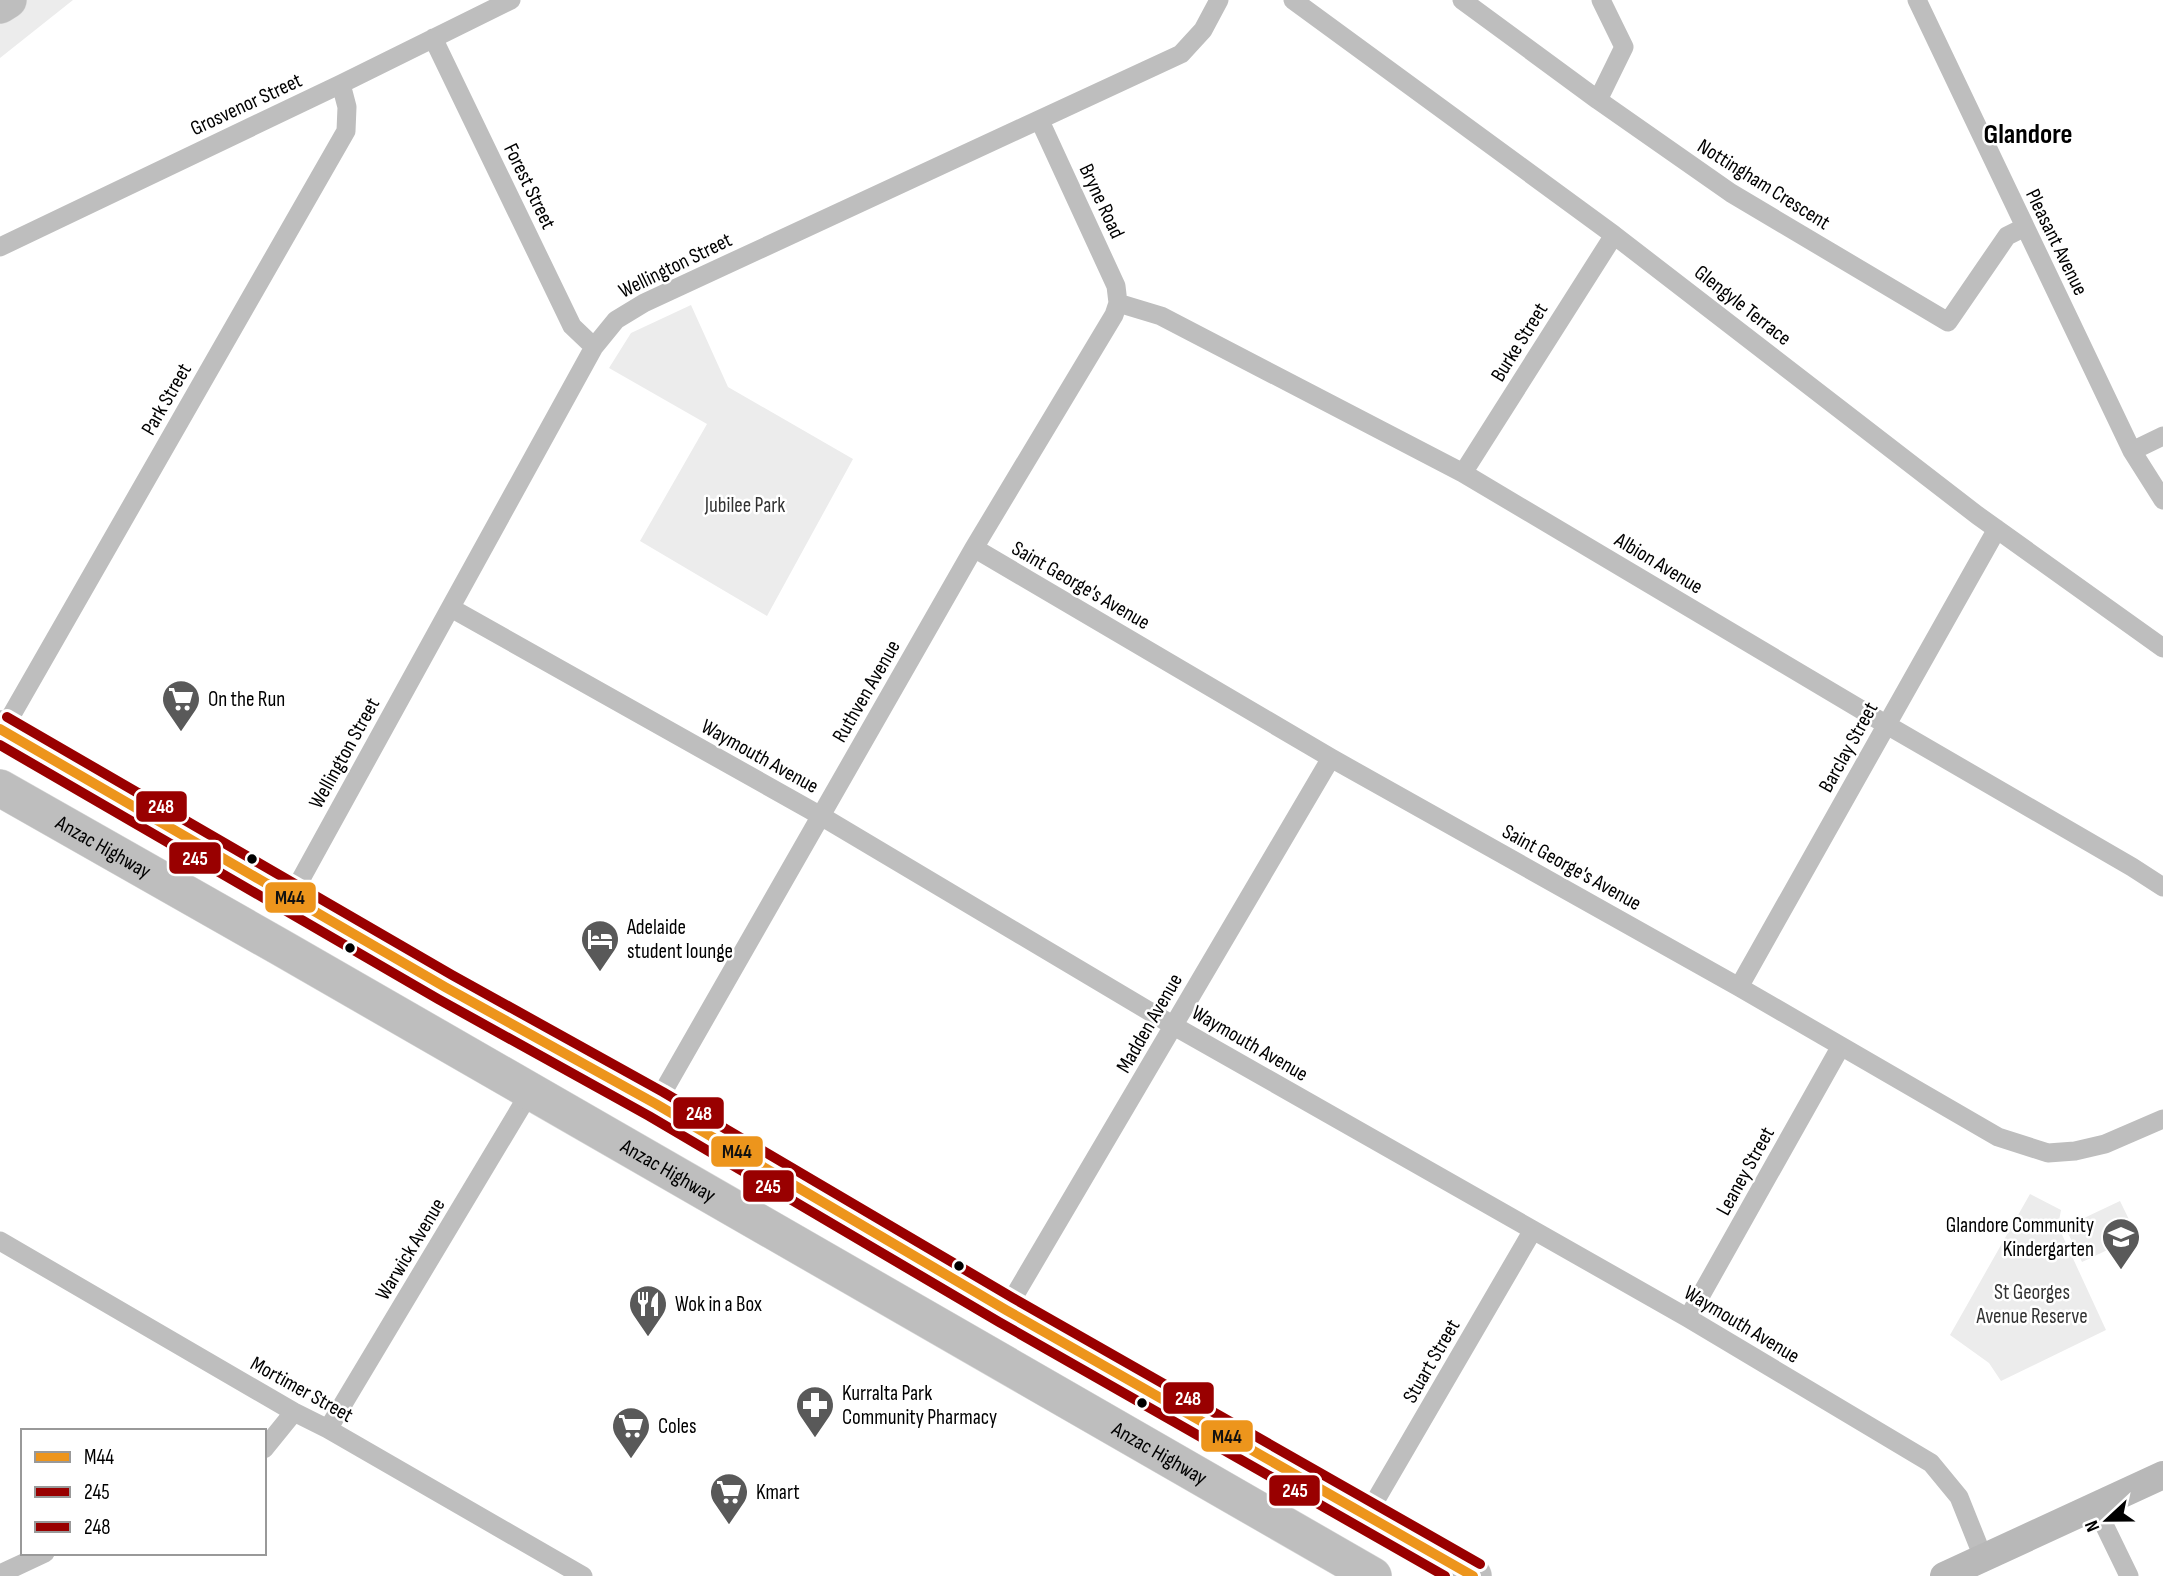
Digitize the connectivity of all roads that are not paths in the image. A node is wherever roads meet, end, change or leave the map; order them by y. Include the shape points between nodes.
1 (8, 0) edge
2 (511, 0) edge
3 (1219, 0) edge
4 (1293, 0) edge
5 (1462, 0) edge
6 (1601, 0) edge
7 (1917, 0) edge
8 (0, 5) edge
9 (433, 38) junction
10 (341, 84) junction
11 (1598, 100) junction
12 (1040, 121) junction
13 (2025, 227) junction
14 (1614, 234) junction
15 (0, 247) edge
16 (1118, 303) junction
17 (594, 347) junction
18 (2163, 436) edge
19 (2132, 451) junction
20 (1462, 473) junction
21 (2163, 500) edge
22 (1997, 529) junction
23 (974, 548) junction
24 (450, 608) junction
25 (2163, 648) edge
26 (1887, 725) junction
27 (1, 730) edge
28 (1331, 758) junction
29 (97, 785) junction
30 (0, 788) edge
31 (821, 816) junction
32 (169, 828) junction
33 (103, 845) junction
34 (159, 877) junction
35 (2163, 887) edge
36 (291, 897) junction
37 (445, 987) junction
38 (1739, 987) junction
39 (1174, 1026) junction
40 (424, 1030) junction
41 (1841, 1046) junction
42 (530, 1092) junction
43 (656, 1104) junction
44 (2163, 1119) edge
45 (1534, 1230) junction
46 (0, 1241) edge
47 (1006, 1310) junction
48 (1688, 1318) junction
49 (1037, 1383) junction
50 (294, 1412) junction
51 (328, 1429) junction
52 (1232, 1440) junction
53 (266, 1447) edge
54 (2163, 1475) edge
55 (1236, 1496) junction
56 (2096, 1508) junction
57 (1367, 1516) junction
58 (41, 1555) edge
59 (1983, 1558) junction
60 (0, 1574) edge
61 (583, 1576) edge
62 (1373, 1576) edge
63 (1473, 1576) edge
64 (1944, 1576) edge
65 (2129, 1576) edge

1 - 8 highway
2 - 9 street, Grosvenor Street
3 - 12 street, Wellington Street via 1203,30 1181,54
4 - 14 street, Glengyle Terrace
5 - 11 street, Nottingham Crescent
6 - 11 street via 1623,47
7 - 13 street, Pleasant Avenue
9 - 10 street, Grosvenor Street
9 - 17 street, Forest Street via 572,326
10 - 15 street, Grosvenor Street
10 - 27 street, Park Street via 347,107 345,131
11 - 13 street, Nottingham Crescent via 1731,194 1948,322 2007,236
12 - 16 street, Bryne Road via 1116,286
12 - 17 street, Wellington Street via 644,303 615,320
13 - 19 street, Pleasant Avenue
14 - 20 street, Burke Street
14 - 22 street, Glengyle Terrace
16 - 20 street, Albion Avenue via 1160,316
16 - 23 street, Ruthven Avenue
17 - 24 street, Wellington Street
18 - 19 street
19 - 21 street, Pleasant Avenue
20 - 26 street, Albion Avenue
22 - 25 street, Glengyle Terrace
22 - 26 street, Barclay Street
23 - 28 street, Saint George's Avenue
23 - 31 street, Ruthven Avenue
24 - 31 street, Waymouth Avenue
24 - 36 street, Wellington Street
26 - 35 street, Albion Avenue
26 - 38 street, Barclay Street
27 - 29 highway
28 - 38 street, Saint George's Avenue
28 - 39 street, Madden Avenue
29 - 32 highway
29 - 33 highway via 105,808 122,829 119,840
30 - 33 highway, Anzac Highway
31 - 39 street, Waymouth Avenue
31 - 43 street, Ruthven Avenue
32 - 34 highway via 149,838 149,866
32 - 36 highway
33 - 34 highway, Anzac Highway
34 - 40 highway, Anzac Highway
36 - 37 highway
37 - 40 highway
37 - 43 highway
38 - 41 street, Saint George's Avenue
39 - 45 street, Waymouth Avenue
39 - 47 street, Madden Avenue
40 - 42 highway, Anzac Highway
41 - 44 street, Saint George's Avenue via 1998,1137 2048,1153 2105,1144
41 - 48 street, Leaney Street
42 - 49 highway, Anzac Highway
42 - 51 street, Warwick Avenue
43 - 47 highway
45 - 48 street, Waymouth Avenue
45 - 57 street, Stuart Street
46 - 50 street, Mortimer Street
47 - 49 highway via 1011,1329 1030,1348 1039,1368
47 - 52 highway
48 - 59 street, Waymouth Avenue via 1931,1463 1959,1497
49 - 55 highway, Anzac Highway
50 - 51 street, Mortimer Street
50 - 53 street
51 - 61 street, Mortimer Street
52 - 55 highway via 1220,1458
52 - 57 highway
54 - 56 street
55 - 62 highway, Anzac Highway
56 - 59 street
56 - 65 street
57 - 63 highway
58 - 60 street
59 - 64 street

